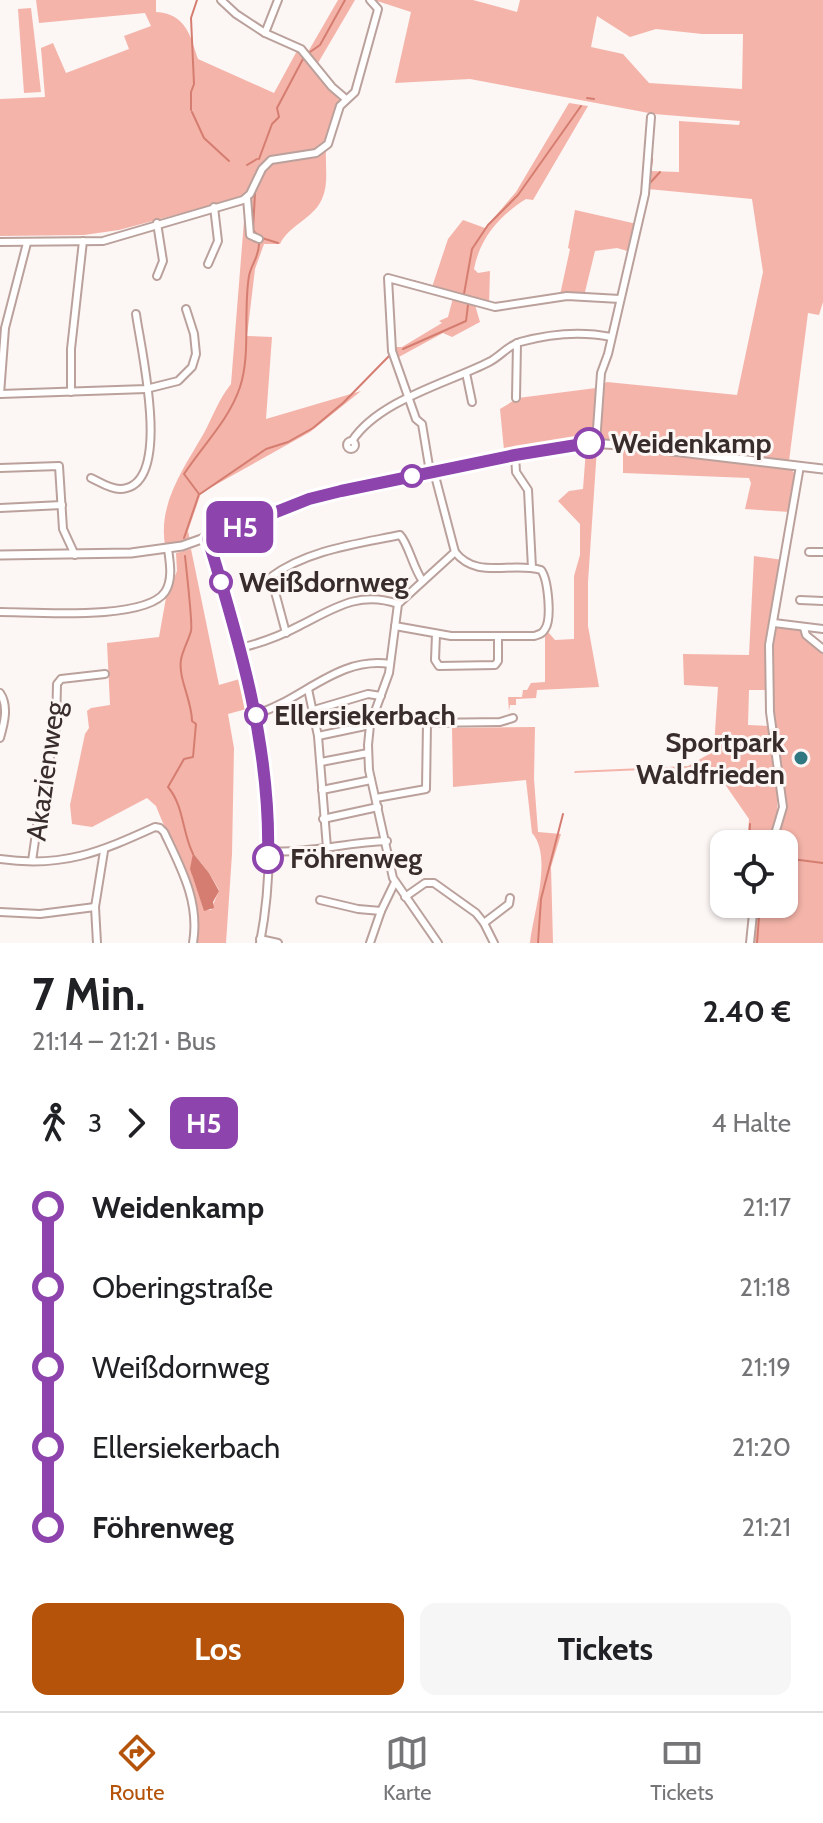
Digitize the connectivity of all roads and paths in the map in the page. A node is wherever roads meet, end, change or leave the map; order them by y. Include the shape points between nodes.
1 (221, 0) edge
2 (278, 0) edge
3 (370, 0) edge
4 (265, 33) junction
5 (346, 99) junction
6 (651, 117) dead end
7 (247, 198) junction
8 (214, 207) junction
9 (157, 223) junction
10 (259, 239) dead end
11 (83, 241) junction
12 (0, 242) edge
13 (27, 243) junction
14 (208, 264) dead end
15 (157, 276) dead end
16 (620, 299) junction
17 (186, 309) dead end
18 (136, 314) dead end
19 (611, 337) junction
20 (517, 343) junction
21 (466, 373) junction
22 (146, 389) junction
23 (71, 392) junction
24 (0, 394) edge
25 (408, 398) junction
26 (516, 398) dead end
27 (472, 402) dead end
28 (352, 441) dead end
29 (596, 443) junction
30 (515, 455) junction
31 (800, 466) junction
32 (0, 468) edge
33 (823, 469) edge
34 (432, 472) junction
35 (91, 478) dead end
36 (62, 505) junction
37 (0, 508) edge
38 (208, 539) junction
39 (168, 549) junction
40 (455, 552) junction
41 (809, 552) dead end
42 (823, 552) edge
43 (0, 555) edge
44 (75, 555) junction
45 (532, 568) junction
46 (422, 580) junction
47 (800, 600) dead end
48 (823, 601) edge
49 (398, 604) junction
50 (0, 612) edge
51 (774, 623) junction
52 (395, 626) junction
53 (804, 628) junction
54 (823, 629) edge
55 (286, 633) junction
56 (436, 634) junction
57 (498, 637) junction
58 (240, 648) junction
59 (823, 649) edge
60 (390, 664) junction
61 (105, 674) dead end
62 (308, 689) junction
63 (0, 693) edge
64 (381, 696) junction
65 (314, 710) junction
66 (256, 714) junction
67 (513, 718) dead end
68 (370, 725) junction
69 (318, 736) junction
70 (0, 738) edge
71 (368, 753) junction
72 (321, 762) junction
73 (371, 780) junction
74 (322, 790) junction
75 (376, 798) junction
76 (378, 807) junction
77 (323, 819) junction
78 (776, 830) edge
79 (387, 841) junction
80 (327, 848) junction
81 (104, 851) junction
82 (269, 851) junction
83 (0, 859) edge
84 (32, 861) junction
85 (395, 882) junction
86 (405, 897) junction
87 (510, 898) dead end
88 (320, 900) dead end
89 (95, 907) junction
90 (381, 911) junction
91 (0, 912) edge
92 (753, 918) edge
93 (484, 923) junction
94 (260, 941) edge
95 (97, 943) edge
96 (193, 943) edge
97 (278, 943) edge
98 (370, 943) edge
99 (438, 943) edge
100 (494, 943) edge
101 (750, 943) edge

1 - 4 street
2 - 4 street
3 - 5 street via 378,9 355,92
4 - 5 street via 301,49
5 - 7 street via 325,147 271,160
6 - 16 street via 645,194
7 - 8 street
7 - 10 street via 250,235
8 - 9 street
8 - 14 street via 218,241
9 - 11 street via 112,239
9 - 15 street via 163,261
11 - 13 street
11 - 23 street
12 - 13 street
13 - 24 street via 5,328
16 - 19 street
16 - 25 street via 567,296 495,307 388,278 392,351
17 - 22 street via 195,341 192,367 178,381
18 - 22 street
19 - 20 street via 562,334
19 - 29 street via 601,373
20 - 21 street
20 - 26 street
21 - 25 street
21 - 27 street
22 - 23 street
22 - 35 street via 151,442 141,478 116,489
23 - 24 street
25 - 28 street
25 - 34 street via 425,436
29 - 30 street
29 - 31 street
30 - 34 street
30 - 45 street via 516,472 528,490
31 - 33 street
31 - 51 street
32 - 36 street via 59,466
34 - 38 street via 309,499
34 - 40 street
36 - 37 street
36 - 44 street via 63,529
38 - 39 street
38 - 58 street
39 - 44 street
39 - 50 street via 169,584 150,605 127,611
40 - 45 street via 477,568
40 - 46 street
41 - 42 street
43 - 44 street
45 - 57 street via 546,579 546,628 534,636
46 - 49 street
46 - 55 street via 400,535 312,557 271,577
47 - 48 street
49 - 52 street
49 - 55 street via 372,598 350,601
51 - 53 street
51 - 78 street via 768,663 770,712 783,807
52 - 56 street
52 - 60 street
53 - 54 street
53 - 59 street
55 - 58 street
56 - 57 street
56 - 57 street via 439,666 495,665
58 - 66 street
60 - 62 street via 355,665
60 - 64 street
61 - 84 street, Akazienweg via 61,679 57,684 56,727
62 - 65 street
62 - 66 street
63 - 70 street via 5,712
64 - 65 street via 368,694
64 - 68 street
65 - 69 street
66 - 82 street
67 - 75 street via 427,723 426,789
68 - 69 street
68 - 71 street
69 - 72 street
71 - 72 street
71 - 73 street
72 - 74 street
73 - 74 street
73 - 75 street
74 - 77 street
75 - 76 street
76 - 77 street
76 - 79 street
77 - 80 street
79 - 80 street
79 - 85 street
80 - 82 street
81 - 84 street
81 - 89 street
81 - 96 street via 160,828 193,901
82 - 94 street
83 - 84 street
85 - 86 street
85 - 90 street
86 - 93 street via 431,882
86 - 99 street
87 - 93 street
88 - 90 street
89 - 91 street via 40,914
89 - 95 street
90 - 98 street
92 - 101 street
93 - 100 street
94 - 97 street

